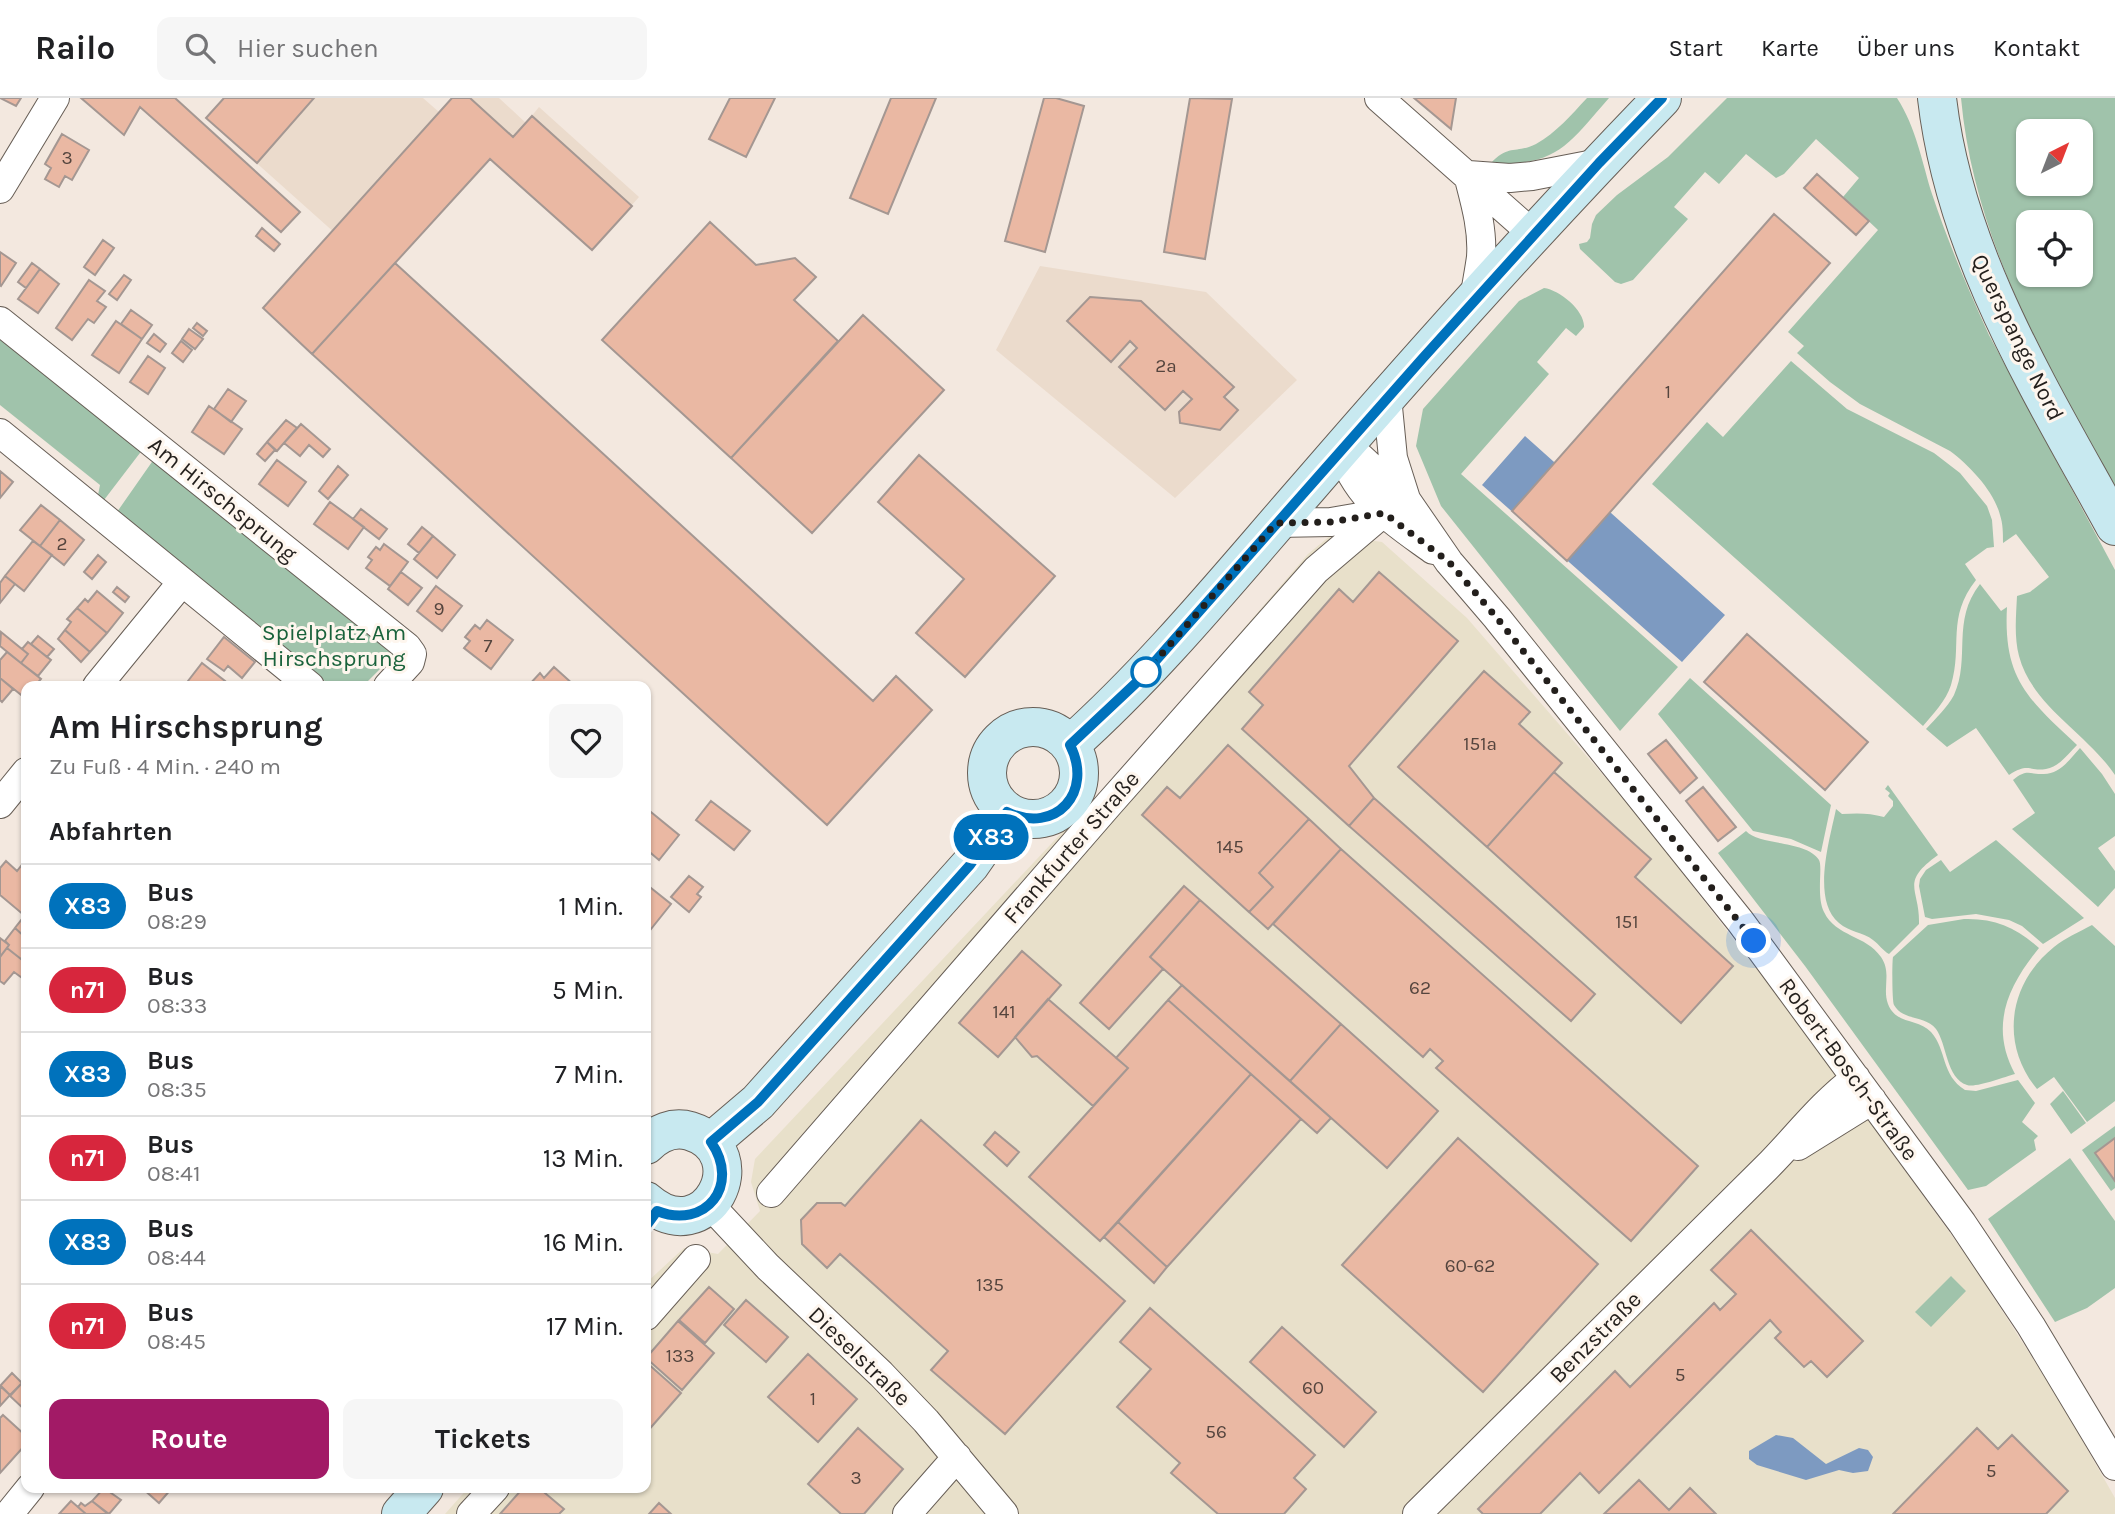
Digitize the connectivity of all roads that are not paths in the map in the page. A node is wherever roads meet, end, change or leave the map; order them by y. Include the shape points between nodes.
1 (55, 98) edge
2 (1379, 98) edge
3 (1662, 98) edge
4 (1933, 104) edge
5 (1599, 163) junction
6 (1468, 175) junction
7 (0, 188) edge
8 (1534, 235) junction
9 (1474, 301) junction
10 (0, 321) edge
11 (1387, 397) junction
12 (0, 433) edge
13 (1341, 449) junction
14 (1395, 507) junction
15 (1276, 523) junction
16 (2115, 526) edge
17 (182, 582) junction
18 (101, 681) edge
19 (304, 681) edge
20 (393, 681) edge
21 (1070, 745) junction
22 (21, 778) edge
23 (0, 804) edge
24 (1007, 812) junction
25 (1864, 1089) junction
26 (651, 1140) edge
27 (711, 1142) junction
28 (771, 1193) dead end
29 (709, 1204) junction
30 (651, 1213) edge
31 (696, 1259) dead end
32 (651, 1310) edge
33 (957, 1457) junction
34 (2115, 1466) edge
35 (26, 1493) edge
36 (420, 1493) edge
37 (490, 1493) edge
38 (9, 1514) edge
39 (401, 1514) edge
40 (471, 1514) edge
41 (907, 1514) edge
42 (1004, 1514) edge
43 (1416, 1514) edge

1 - 7 street
2 - 6 street
3 - 5 street
4 - 16 street, Querspange Nord via 1952,184 1992,293
5 - 6 street via 1532,177
5 - 8 street
6 - 8 street
6 - 9 street via 1480,234
8 - 9 street
9 - 11 street
10 - 20 street, Am Hirschsprung via 407,647 412,654 410,662
11 - 13 street
11 - 14 street
12 - 17 street
13 - 14 street, Robert-Bosch-Straße via 1361,458
13 - 15 street
14 - 15 street via 1331,522
14 - 25 street, Robert-Bosch-Straße via 1497,618 1740,921
14 - 28 street, Frankfurter Straße via 1316,570
15 - 21 street via 1136,683
17 - 18 street
17 - 19 street
21 - 24 street via 1077,758 1078,779 1061,810 1035,819
21 - 24 street via 1044,727 1027,726 999,740 990,754 986,779 990,792
22 - 23 street
24 - 27 street via 970,865 776,1082
25 - 34 street, Robert-Bosch-Straße via 2024,1315
25 - 43 street, Benzstraße via 1774,1160
26 - 27 street via 670,1130 685,1129
27 - 29 street via 723,1177
29 - 30 street via 681,1217
29 - 33 street, Dieselstraße
31 - 32 street
33 - 41 street
33 - 42 street, Dieselstraße
35 - 38 street
36 - 39 street
37 - 40 street

